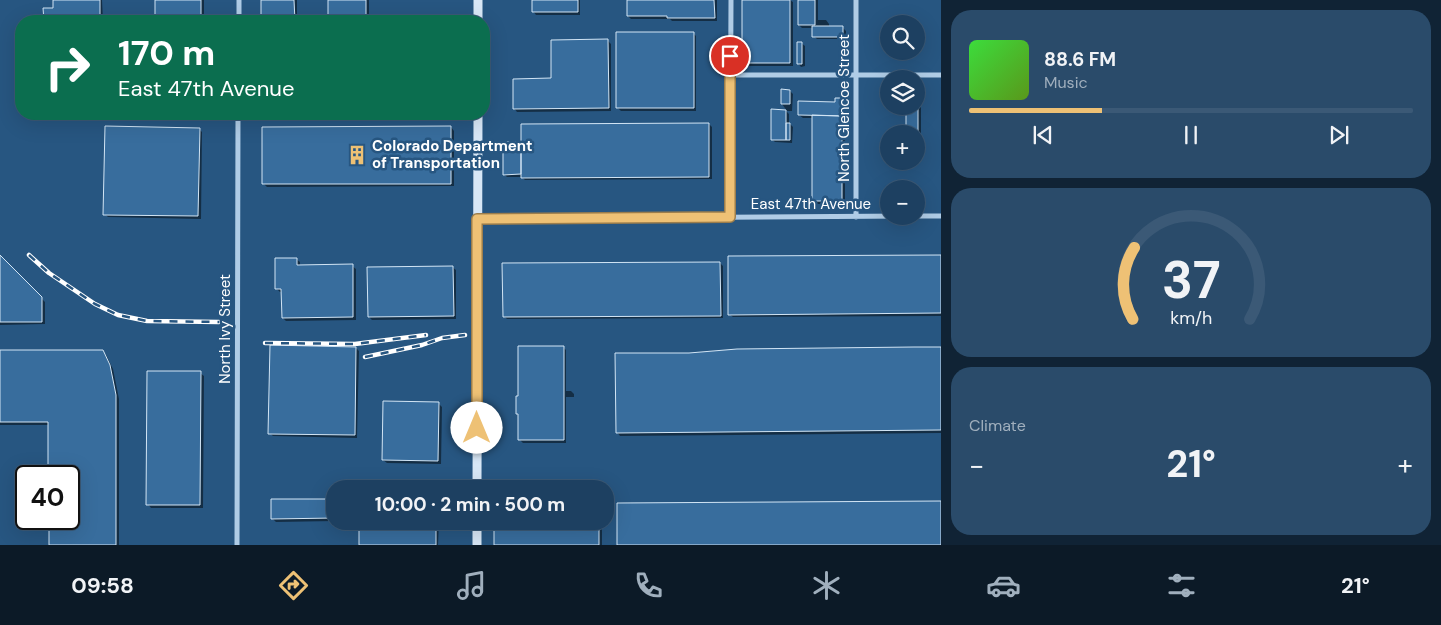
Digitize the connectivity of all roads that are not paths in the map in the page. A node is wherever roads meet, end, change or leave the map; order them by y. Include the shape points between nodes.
1 (239, 0) edge
2 (477, 0) edge
3 (731, 0) edge
4 (856, 0) edge
5 (239, 15) edge
6 (478, 15) edge
7 (730, 75) junction
8 (856, 75) junction
9 (941, 75) edge
10 (238, 120) edge
11 (478, 120) edge
12 (856, 216) junction
13 (880, 216) edge
14 (925, 216) edge
15 (941, 216) edge
16 (730, 217) junction
17 (477, 219) junction
18 (477, 480) edge
19 (477, 530) edge
20 (237, 545) edge
21 (477, 545) edge

1 - 5 street
2 - 6 street
3 - 7 street
4 - 8 street, North Glencoe Street
7 - 8 street
7 - 16 street
8 - 9 street
8 - 12 street, North Glencoe Street
10 - 20 street, North Ivy Street
11 - 17 street
12 - 13 street, East 47th Avenue
12 - 16 street, East 47th Avenue
14 - 15 street
16 - 17 street, East 47th Avenue
17 - 18 street
19 - 21 street

